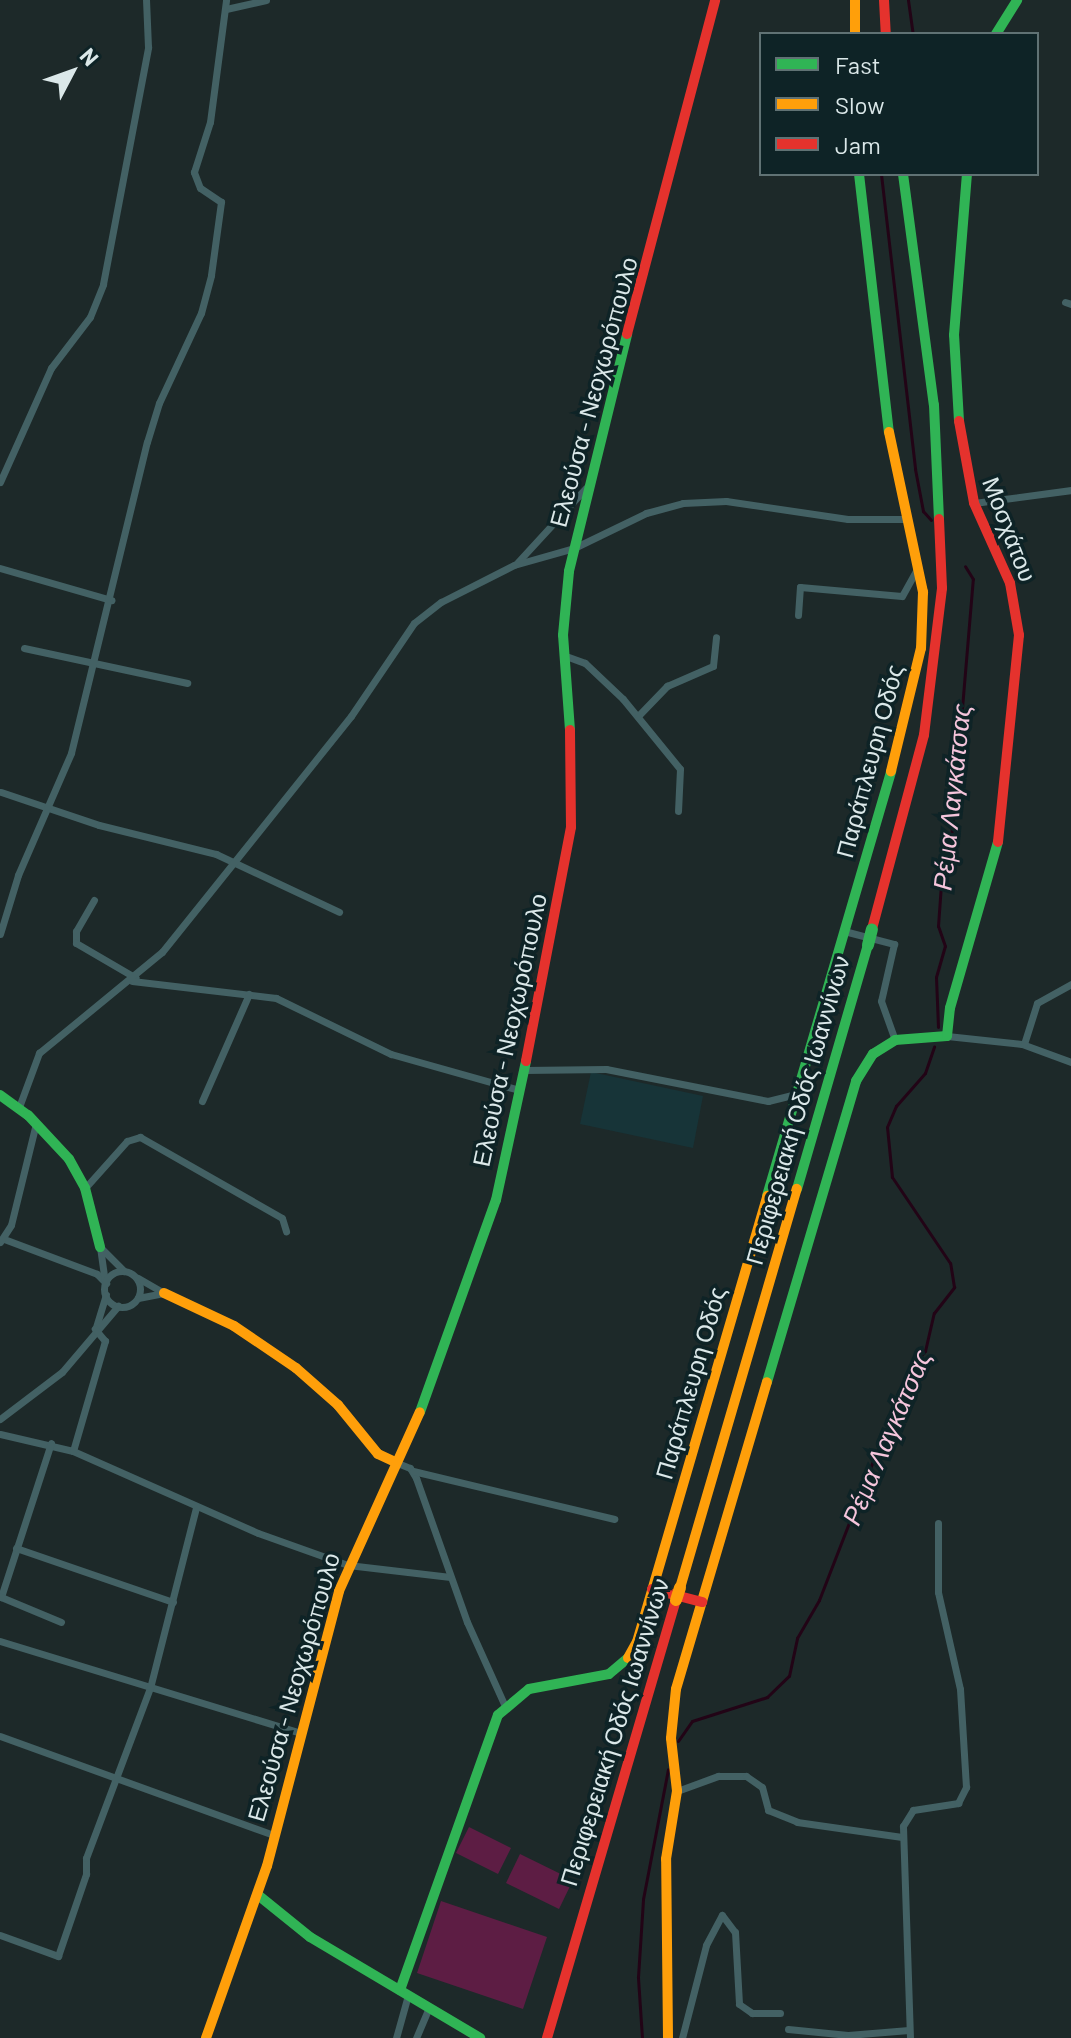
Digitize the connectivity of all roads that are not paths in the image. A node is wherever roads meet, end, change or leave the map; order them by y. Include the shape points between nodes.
1 (146, 0) edge
2 (226, 0) edge
3 (266, 0) edge
4 (715, 0) edge
5 (855, 0) edge
6 (884, 0) edge
7 (1017, 0) edge
8 (226, 9) junction
9 (855, 32) edge
10 (886, 32) edge
11 (997, 32) edge
12 (859, 176) edge
13 (903, 176) edge
14 (967, 176) edge
15 (0, 482) edge
16 (588, 487) junction
17 (1071, 490) edge
18 (974, 503) junction
19 (906, 519) junction
20 (574, 548) junction
21 (514, 565) junction
22 (920, 566) junction
23 (0, 568) edge
24 (111, 600) junction
25 (798, 615) dead end
26 (716, 637) dead end
27 (24, 648) dead end
28 (563, 655) junction
29 (96, 664) junction
30 (187, 683) dead end
31 (638, 716) junction
32 (1, 792) edge
33 (45, 808) junction
34 (678, 811) dead end
35 (237, 864) junction
36 (94, 900) dead end
37 (339, 912) dead end
38 (844, 931) junction
39 (0, 934) edge
40 (134, 979) junction
41 (1071, 984) edge
42 (249, 994) junction
43 (947, 1036) junction
44 (895, 1040) junction
45 (1024, 1044) junction
46 (1071, 1062) edge
47 (524, 1070) junction
48 (519, 1090) junction
49 (797, 1094) junction
50 (0, 1095) edge
51 (202, 1101) dead end
52 (19, 1107) junction
53 (36, 1123) junction
54 (85, 1188) junction
55 (286, 1231) dead end
56 (2, 1241) edge
57 (100, 1247) junction
58 (125, 1271) junction
59 (135, 1276) junction
60 (106, 1283) junction
61 (164, 1293) junction
62 (106, 1295) junction
63 (138, 1298) junction
64 (118, 1306) junction
65 (95, 1329) junction
66 (0, 1419) edge
67 (0, 1434) edge
68 (51, 1443) junction
69 (73, 1451) junction
70 (395, 1462) junction
71 (413, 1471) junction
72 (196, 1507) junction
73 (614, 1519) dead end
74 (938, 1523) dead end
75 (16, 1548) junction
76 (348, 1565) junction
77 (450, 1577) junction
78 (652, 1589) junction
79 (173, 1602) junction
80 (702, 1602) junction
81 (61, 1622) dead end
82 (0, 1641) edge
83 (150, 1688) junction
84 (505, 1706) junction
85 (301, 1733) junction
86 (0, 1736) edge
87 (118, 1776) junction
88 (677, 1791) junction
89 (274, 1835) junction
90 (902, 1837) junction
91 (258, 1895) junction
92 (0, 1935) edge
93 (404, 1993) junction
94 (429, 2008) junction
95 (780, 2013) dead end
96 (788, 2029) dead end
97 (910, 2034) edge
98 (546, 2035) edge
99 (206, 2038) edge
100 (396, 2038) edge
101 (416, 2038) edge
102 (480, 2038) edge
103 (668, 2038) edge
104 (682, 2038) edge

1 - 15 street via 148,47 103,284 90,317 51,368
2 - 8 street
3 - 8 street
4 - 16 main road, Ελεούσα - Νεοχωρόπουλο
5 - 9 main road
6 - 10 main road
7 - 11 main road
8 - 24 street via 210,122 194,175 200,188 221,202 211,275 201,313 155,416
12 - 19 main road, Παράπλευρη Οδός via 888,429
13 - 98 main road, Περιφερειακή Οδός Ιωαννίνων, bridge via 934,405 942,588 936,664 918,764
14 - 18 main road, Μοσχάτου via 954,335 960,437
16 - 20 main road, Ελεούσα - Νεοχωρόπουλο
16 - 21 street
17 - 18 street
18 - 43 main road, Μοσχάτου via 1007,574 1019,645 995,865 950,1008
19 - 20 street via 848,519 726,501 683,503 646,513
19 - 22 main road, Παράπλευρη Οδός
20 - 21 street
20 - 28 main road, Ελεούσα - Νεοχωρόπουλο via 566,586
21 - 35 street via 441,602 414,623
22 - 25 street via 902,596 800,587
22 - 38 main road, Παράπλευρη Οδός via 924,614 918,662
23 - 24 street
24 - 29 street
26 - 31 street via 713,666 667,686
27 - 29 street
28 - 31 street via 585,663
28 - 47 main road, Ελεούσα - Νεοχωρόπουλο via 572,762 571,827
29 - 30 street
29 - 33 street via 71,753
31 - 34 street via 682,772
32 - 33 street
33 - 35 street
33 - 39 street
35 - 37 street
35 - 40 street
36 - 40 street via 76,931 76,943
38 - 44 street via 894,944 881,1001
38 - 49 main road, Παράπλευρη Οδός
40 - 42 street
40 - 52 street via 39,1053
41 - 45 street via 1037,1003
42 - 48 street via 276,998 391,1054
42 - 51 street
43 - 44 main road
43 - 45 street
44 - 80 main road via 869,1059 853,1091
45 - 46 street
47 - 48 main road, Ελεούσα - Νεοχωρόπουλο
47 - 49 street via 606,1069 768,1101
48 - 70 main road, Ελεούσα - Νεοχωρόπουλο via 481,1250 431,1386
49 - 78 main road, Παράπλευρη Οδός
50 - 52 main road
52 - 53 main road
53 - 54 main road via 69,1159
53 - 56 street
54 - 55 street via 127,1141 140,1137 282,1218
54 - 57 main road
56 - 60 street via 97,1274
57 - 58 street
57 - 60 street
58 - 59 street
58 - 60 street
59 - 61 street
59 - 63 street
60 - 62 street
61 - 63 street
61 - 70 main road via 234,1326 296,1368 338,1405 378,1454
62 - 64 street
62 - 65 street
63 - 64 street
64 - 65 street
65 - 66 street via 62,1372
65 - 69 street via 105,1341
67 - 68 street
68 - 69 street
68 - 75 street
69 - 72 street
70 - 71 street
70 - 76 main road, Ελεούσα - Νεοχωρόπουλο
71 - 73 street
71 - 77 street
72 - 76 street
72 - 79 street
74 - 90 street via 938,1592 960,1689 966,1791 956,1805 911,1811
75 - 79 street
75 - 81 street via 1,1599
76 - 77 street
76 - 85 main road, Ελεούσα - Νεοχωρόπουλο
77 - 84 street via 491,1684
78 - 80 main road
78 - 84 main road, Παράπλευρη Οδός via 637,1642 622,1665 602,1676 529,1689
79 - 83 street
80 - 88 main road via 674,1701
82 - 83 street
83 - 85 street
83 - 87 street
84 - 93 main road via 490,1732
85 - 89 main road, Ελεούσα - Νεοχωρόπουλο
86 - 87 street
87 - 89 street
87 - 92 street via 58,1956
88 - 90 street via 710,1777 746,1776 762,1787 768,1810 786,1818
88 - 103 main road via 666,1859
89 - 91 main road, Ελεούσα - Νεοχωρόπουλο
90 - 97 street
91 - 93 main road via 310,1937
91 - 99 main road, Ελεούσα - Νεοχωρόπουλο
93 - 94 main road
93 - 100 street
94 - 101 street
94 - 102 main road
95 - 104 street via 752,2013 739,2004 735,1932 722,1915 706,1945
96 - 97 street

